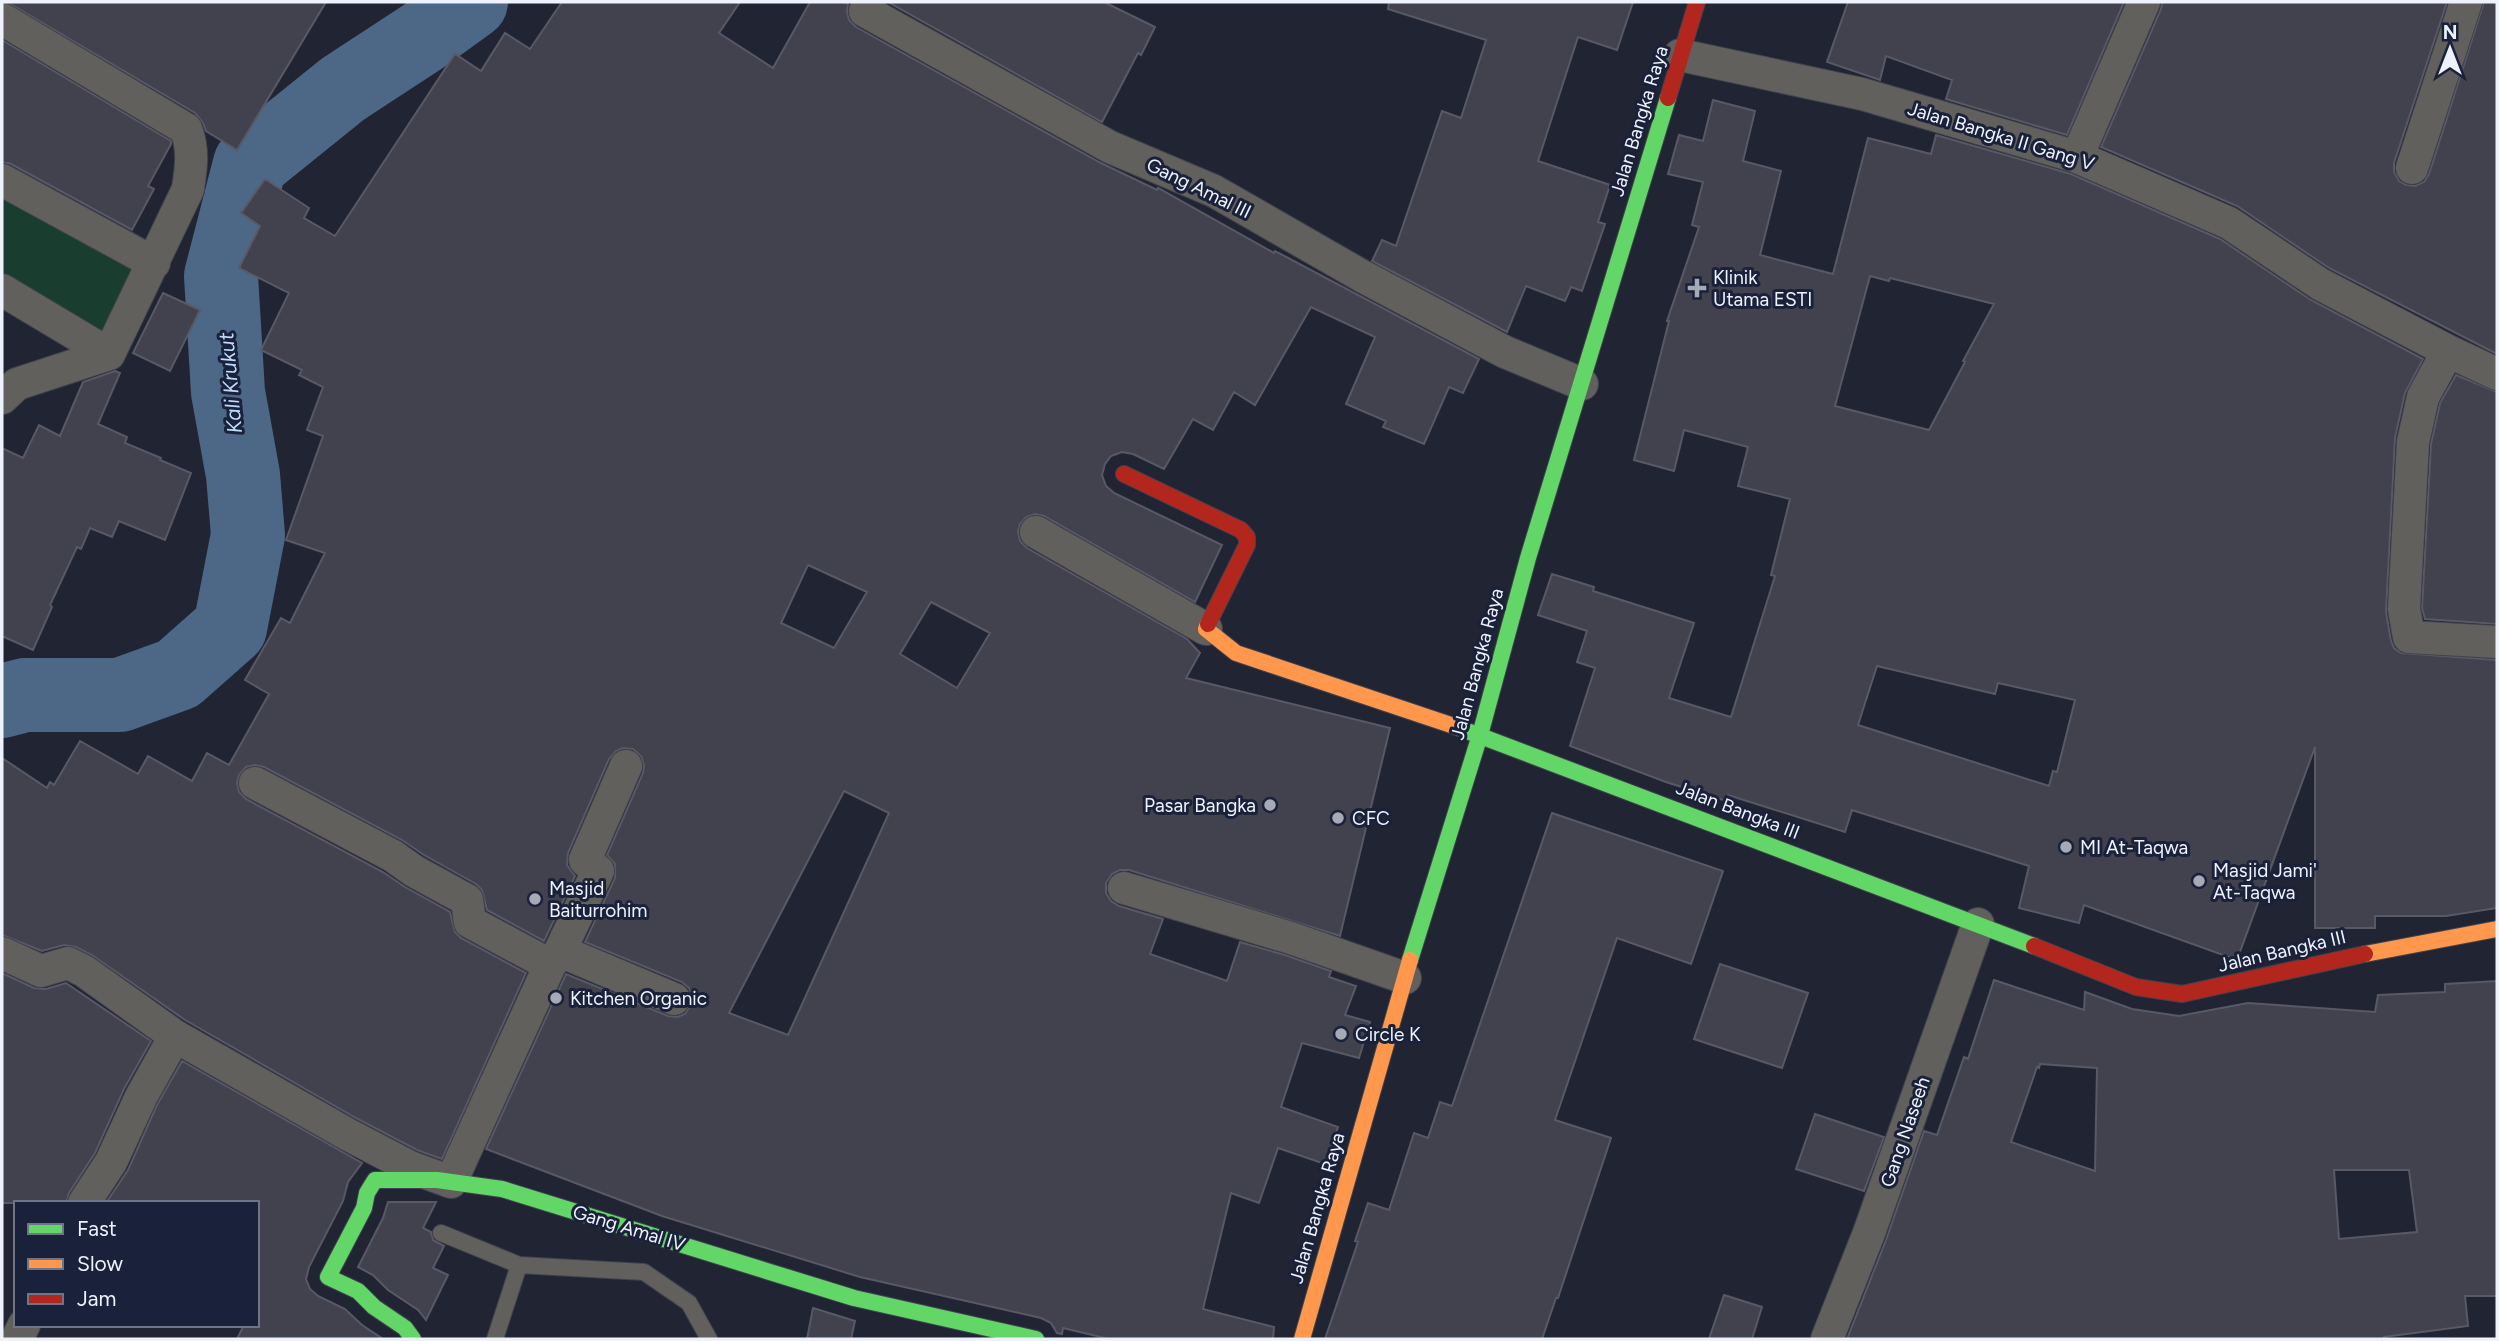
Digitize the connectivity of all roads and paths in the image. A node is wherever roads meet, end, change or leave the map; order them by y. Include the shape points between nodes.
1 (870, 2) edge
2 (1697, 2) edge
3 (2144, 2) edge
4 (2466, 2) edge
5 (2, 19) edge
6 (1680, 55) junction
7 (2077, 157) junction
8 (2412, 168) dead end
9 (2, 180) edge
10 (154, 263) junction
11 (2, 290) edge
12 (2448, 351) junction
13 (109, 354) junction
14 (2497, 374) edge
15 (1582, 384) junction
16 (2, 398) edge
17 (1124, 474) dead end
18 (1036, 532) dead end
19 (1206, 629) junction
20 (2497, 642) edge
21 (1480, 736) junction
22 (626, 766) dead end
23 (255, 783) dead end
24 (1124, 888) dead end
25 (1979, 923) junction
26 (2497, 929) edge
27 (2, 953) edge
28 (555, 958) junction
29 (1405, 978) junction
30 (674, 999) dead end
31 (176, 1036) junction
32 (451, 1182) junction
33 (85, 1201) edge
34 (441, 1233) dead end
35 (519, 1265) junction
36 (413, 1339) edge
37 (495, 1339) edge
38 (709, 1339) edge
39 (1036, 1339) edge
40 (1301, 1339) edge
41 (1826, 1339) edge

1 - 15 street, Gang Amal III via 865,12 1110,147 1214,191 1493,346
2 - 6 street, Jalan Bangka Raya
3 - 7 street
4 - 8 street
5 - 10 street via 186,129 192,143 188,189
6 - 7 street, Jalan Bangka II Gang V via 1862,94
6 - 15 street, Jalan Bangka Raya
7 - 12 street, Jalan Bangka II Gang V via 2229,223 2320,284
9 - 10 street
10 - 13 street
11 - 13 street
12 - 14 street, Jalan Bangka II Gang V
12 - 20 street via 2423,397 2413,442 2404,609 2409,637
13 - 16 street via 17,384
15 - 21 street, Jalan Bangka Raya
17 - 19 street via 1247,537
18 - 19 street
19 - 21 street, Jalan Bangka III via 1236,653
21 - 25 street, Jalan Bangka III
21 - 29 street, Jalan Bangka Raya
22 - 28 street via 585,860 597,871
23 - 28 street via 467,900 470,922
24 - 29 street
25 - 26 street, Jalan Bangka III via 2136,987 2182,993
25 - 41 street, Gang Naseeh via 1869,1233
27 - 31 street via 41,971 68,963
28 - 30 street
28 - 32 street
29 - 40 street, Jalan Bangka Raya
31 - 32 street via 347,1134 410,1167
31 - 33 street via 111,1162
32 - 36 street, Gang Amal IV via 375,1180 328,1277 358,1291
32 - 39 street, Gang Amal IV via 502,1189 854,1298
34 - 35 lane
35 - 37 lane
35 - 38 lane via 644,1272 689,1303

